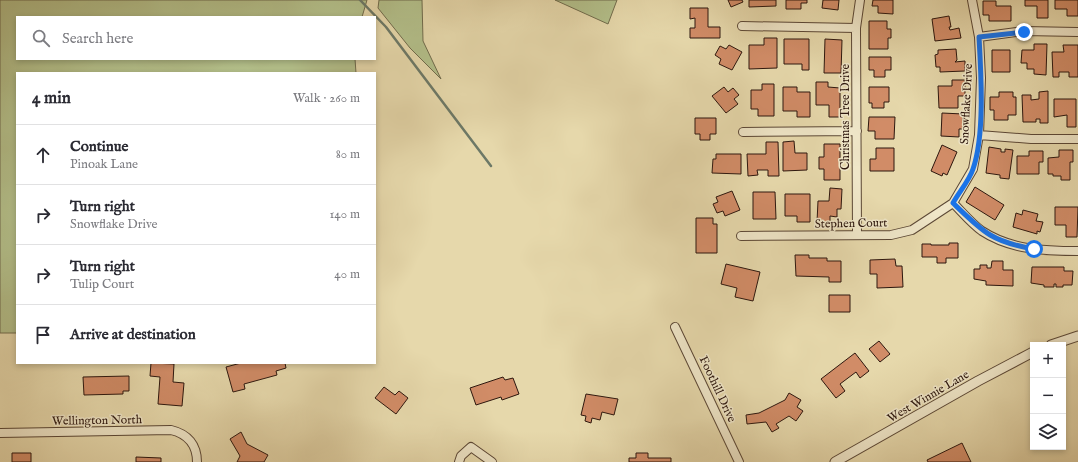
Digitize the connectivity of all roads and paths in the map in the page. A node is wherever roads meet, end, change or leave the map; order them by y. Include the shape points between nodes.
1 (860, 0) edge
2 (972, 0) edge
3 (742, 26) dead end
4 (856, 28) junction
5 (1078, 32) edge
6 (979, 37) junction
7 (857, 131) junction
8 (743, 132) dead end
9 (979, 135) junction
10 (1078, 139) edge
11 (953, 203) junction
12 (857, 235) junction
13 (741, 236) dead end
14 (1078, 251) edge
15 (676, 327) dead end
16 (1078, 336) edge
17 (1060, 342) edge
18 (1030, 354) edge
19 (0, 433) edge
20 (197, 462) edge
21 (459, 462) edge
22 (492, 462) edge
23 (739, 462) edge
24 (836, 462) edge

1 - 4 street, Christmas Tree Drive
2 - 6 street, Snowflake Drive
3 - 4 street
4 - 7 street, Christmas Tree Drive
5 - 6 street via 1024,32
6 - 9 street, Snowflake Drive
7 - 8 street
7 - 12 street, Christmas Tree Drive
9 - 10 street
9 - 11 street, Snowflake Drive via 973,169
11 - 12 street, Stephen Court via 912,230 892,235
11 - 14 street via 981,230 997,240 1034,249
12 - 13 street, Stephen Court
15 - 23 street, Foothill Drive
16 - 17 street
18 - 24 street, West Winnie Lane
19 - 20 street, Wellington North via 171,430 179,432 190,441 195,448
21 - 22 street via 461,456 471,447

